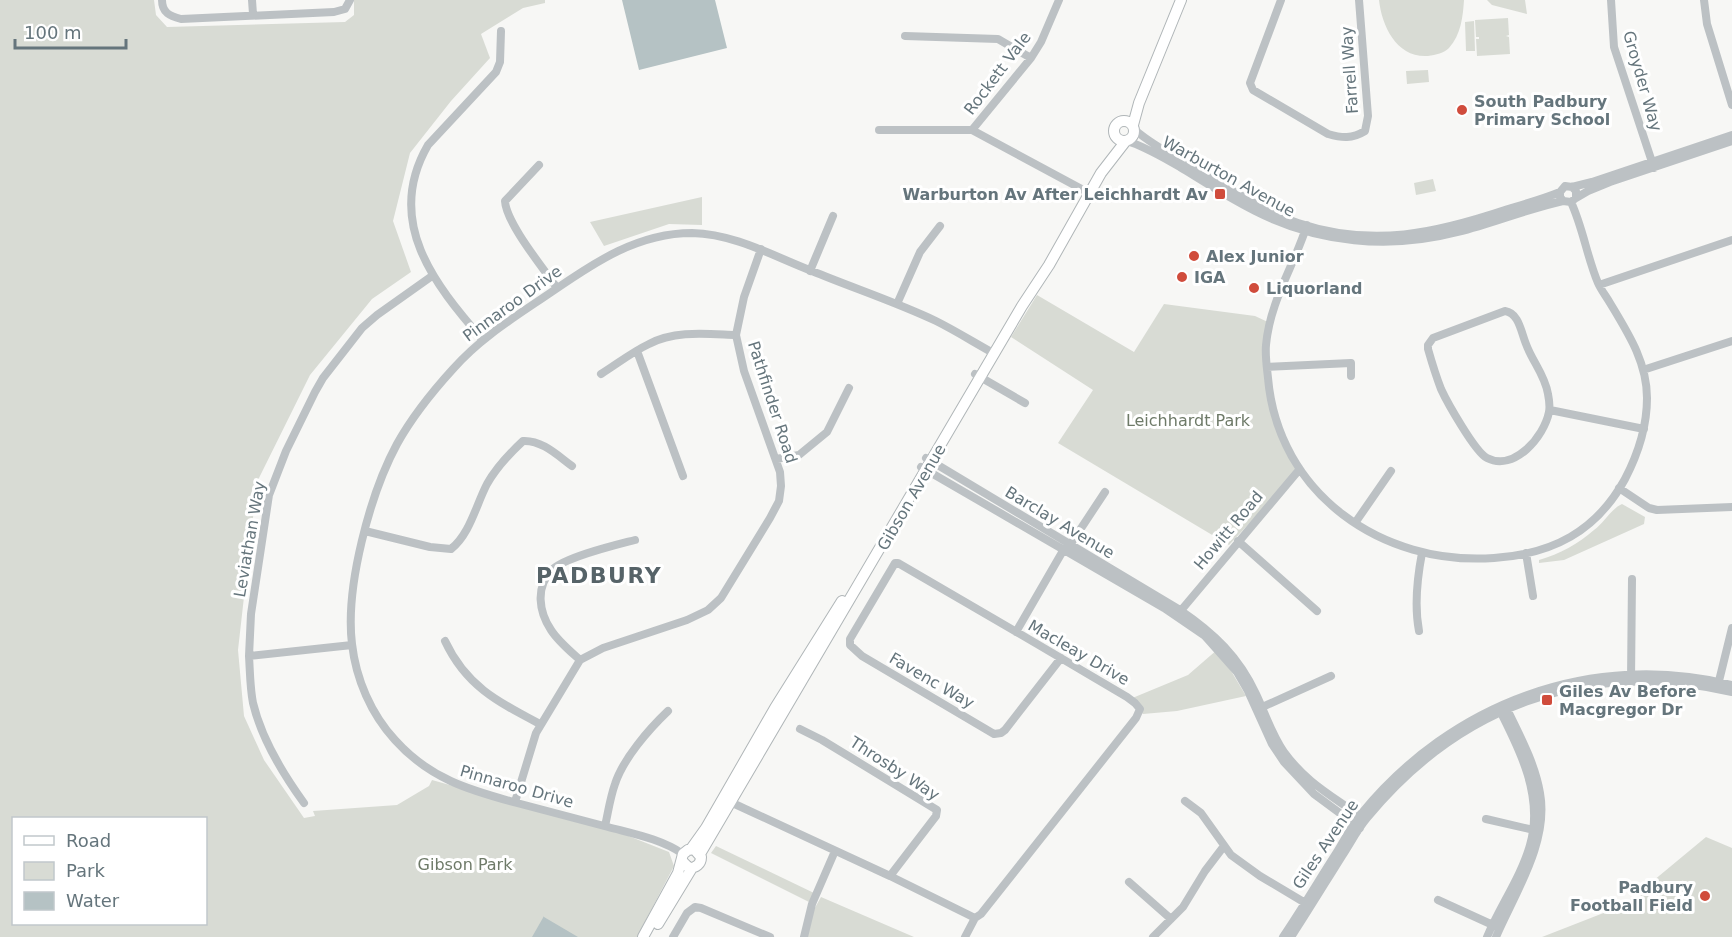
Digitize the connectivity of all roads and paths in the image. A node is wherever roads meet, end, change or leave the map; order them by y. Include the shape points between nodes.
1 (162, 0) edge
2 (252, 0) edge
3 (350, 0) edge
4 (1059, 0) edge
5 (1173, 0) edge
6 (1180, 0) edge
7 (1281, 0) edge
8 (1359, 0) edge
9 (1611, 0) edge
10 (1704, 0) edge
11 (253, 14) junction
12 (501, 31) dead end
13 (905, 36) dead end
14 (1031, 58) junction
15 (1732, 105) edge
16 (1131, 125) junction
17 (879, 130) dead end
18 (972, 130) junction
19 (1732, 135) edge
20 (1123, 140) junction
21 (1732, 141) edge
22 (539, 165) dead end
23 (1653, 165) junction
24 (1572, 187) junction
25 (1087, 192) junction
26 (1560, 192) junction
27 (1570, 200) junction
28 (833, 216) dead end
29 (940, 226) dead end
30 (1306, 228) junction
31 (1732, 240) edge
32 (760, 249) junction
33 (810, 270) junction
34 (432, 276) junction
35 (1599, 285) junction
36 (557, 288) junction
37 (897, 304) junction
38 (736, 335) junction
39 (483, 340) junction
40 (1732, 341) edge
41 (637, 351) junction
42 (992, 352) junction
43 (1267, 367) junction
44 (1643, 370) junction
45 (602, 374) dead end
46 (978, 376) junction
47 (1351, 376) dead end
48 (849, 388) dead end
49 (1025, 403) dead end
50 (1550, 410) junction
51 (1644, 429) junction
52 (776, 459) junction
53 (926, 464) junction
54 (572, 466) dead end
55 (1299, 470) junction
56 (1390, 471) dead end
57 (683, 476) dead end
58 (1619, 488) junction
59 (1105, 492) dead end
60 (1732, 507) edge
61 (1355, 523) junction
62 (365, 531) junction
63 (635, 540) dead end
64 (1238, 541) junction
65 (1067, 547) junction
66 (1422, 553) junction
67 (1526, 554) junction
68 (895, 563) joint
69 (1632, 579) dead end
70 (1533, 596) dead end
71 (1317, 611) dead end
72 (1178, 613) junction
73 (1732, 628) edge
74 (1419, 631) dead end
75 (1016, 632) junction
76 (445, 641) dead end
77 (352, 645) junction
78 (249, 656) junction
79 (1061, 658) junction
80 (580, 660) junction
81 (1331, 676) dead end
82 (1631, 678) junction
83 (1718, 685) junction
84 (1732, 685) edge
85 (1732, 692) edge
86 (1259, 708) junction
87 (1502, 708) junction
88 (668, 711) dead end
89 (540, 724) junction
90 (800, 729) dead end
91 (727, 800) junction
92 (1185, 801) dead end
93 (515, 802) junction
94 (304, 803) dead end
95 (1362, 818) junction
96 (1486, 819) dead end
97 (605, 826) junction
98 (1357, 826) junction
99 (1537, 831) junction
100 (1224, 846) junction
101 (835, 851) junction
102 (689, 854) junction
103 (692, 868) junction
104 (890, 876) junction
105 (1129, 882) dead end
106 (1438, 900) dead end
107 (1307, 904) junction
108 (975, 918) junction
109 (1171, 919) junction
110 (1496, 926) junction
111 (643, 937) edge
112 (650, 937) edge
113 (673, 937) edge
114 (770, 937) edge
115 (804, 937) edge
116 (965, 937) edge
117 (1153, 937) edge
118 (1283, 937) edge
119 (1291, 937) edge
120 (1487, 937) edge
121 (1496, 937) edge

1 - 11 street via 162,7 170,16 182,19
2 - 11 street
3 - 11 street via 345,9 334,12
4 - 14 street, Rockett Vale
5 - 16 main road
6 - 16 main road
7 - 8 street, Farrell Way via 1250,83 1253,90 1328,134 1354,137 1365,131 1368,116
9 - 23 street, Groyder Way via 1614,47
10 - 15 street via 1707,24
12 - 34 street via 496,72 428,145 417,170 411,216 419,248
13 - 14 street via 998,39
14 - 18 street, Rockett Vale
16 - 20 main road via 1134,136
16 - 20 main road via 1116,125 1114,132
16 - 30 street, Warburton Avenue via 1259,206
17 - 18 street
18 - 25 street
19 - 23 street, Warburton Avenue
20 - 25 main road, Gibson Avenue
20 - 30 street, Warburton Avenue via 1150,150 1252,210 1285,225
21 - 23 street, Warburton Avenue
22 - 36 street via 505,201 506,209
23 - 24 street, Warburton Avenue
23 - 27 street, Warburton Avenue
24 - 26 street via 1565,186
24 - 27 street via 1576,193
25 - 42 main road, Gibson Avenue
26 - 27 street via 1560,197
26 - 30 street, Warburton Avenue via 1426,233 1366,235
27 - 30 street, Warburton Avenue via 1458,232 1411,241 1354,240
27 - 35 street
28 - 33 street
29 - 37 street via 920,252
30 - 43 street via 1272,310
31 - 35 street
32 - 33 street, Pinnaroo Drive
32 - 36 street, Pinnaroo Drive via 720,236 660,236 617,251
32 - 38 street, Pathfinder Road
33 - 37 street, Pinnaroo Drive
34 - 39 street
34 - 78 street, Leviathan Way via 362,328 323,378 286,451 269,495 251,614
35 - 44 street via 1634,344
36 - 39 street, Pinnaroo Drive
37 - 42 street, Pinnaroo Drive
38 - 41 street via 677,335
38 - 52 street, Pathfinder Road via 744,371
39 - 62 street, Pinnaroo Drive via 435,390 398,444
40 - 44 street
41 - 45 street
41 - 57 street
42 - 46 main road, Gibson Avenue
43 - 47 street via 1351,363
43 - 55 street via 1270,400
44 - 51 street via 1647,397
46 - 49 street
46 - 53 main road, Gibson Avenue
48 - 52 street via 827,432 799,455
50 - 50 street via 1546,385 1512,313 1502,312 1430,341 1428,349 1442,390 1474,445 1487,458 1507,460 1524,452 1543,428
50 - 51 street
51 - 58 street
52 - 80 street, Pathfinder Road via 780,472 779,501 721,598 708,610 687,620 603,648
53 - 65 street, Barclay Avenue via 957,478
53 - 91 main road, Gibson Avenue via 776,708
54 - 62 street via 540,443 523,441 497,468 465,533 451,549
55 - 61 street via 1322,497
55 - 64 street, Howitt Road
56 - 61 street
58 - 60 street via 1657,510
58 - 67 street via 1590,523 1576,533 1544,550
59 - 65 street
61 - 66 street via 1398,546
62 - 77 street, Pinnaroo Drive via 352,607
63 - 80 street via 563,562 545,579 540,602 543,615 551,631
64 - 71 street
64 - 72 street, Howitt Road
65 - 72 street, Barclay Avenue
65 - 75 street
66 - 67 street via 1461,559
66 - 74 street via 1416,615
67 - 70 street
68 - 75 street, Macleay Drive
68 - 79 street, Favenc Way via 850,645 862,656 994,734 1005,730
69 - 82 street
72 - 86 street, Barclay Avenue via 1205,628 1227,648 1244,669
73 - 83 street
75 - 79 street, Macleay Drive
76 - 89 street via 460,670 488,696
77 - 78 street
77 - 93 street, Pinnaroo Drive via 361,685 392,737 406,752 448,782
78 - 94 street, Leviathan Way via 258,717 279,764
79 - 108 street, Macleay Drive via 1127,697 1140,709
80 - 89 street
81 - 86 street
82 - 83 street, Giles Avenue via 1664,675
82 - 87 street, Giles Avenue via 1600,677 1556,685
83 - 84 street, Giles Avenue
83 - 85 street, Giles Avenue
86 - 95 street, Barclay Avenue via 1299,770
86 - 98 street, Barclay Avenue via 1275,751 1284,762 1314,794
87 - 95 street, Giles Avenue via 1460,726 1425,751 1392,780
87 - 99 street via 1538,782 1542,804
88 - 97 street via 633,751 620,773
89 - 93 street
90 - 104 street, Throsby Way via 937,810
91 - 101 street
91 - 102 main road, Gibson Avenue
92 - 100 street via 1201,813
93 - 97 street, Pinnaroo Drive
95 - 98 street, Giles Avenue
96 - 99 street
97 - 102 street, Pinnaroo Drive
98 - 107 street, Giles Avenue
99 - 110 street via 1533,855
100 - 107 street via 1243,864
100 - 109 street
101 - 104 street
101 - 115 street via 812,904
102 - 103 main road via 686,866
102 - 103 main road via 700,863
102 - 111 main road, Gibson Avenue
103 - 112 main road
104 - 108 street
105 - 109 street
106 - 110 street
107 - 118 street, Giles Avenue
107 - 119 street, Giles Avenue
108 - 116 street, Macleay Drive
109 - 117 street
110 - 120 street
110 - 121 street
113 - 114 street via 695,907

